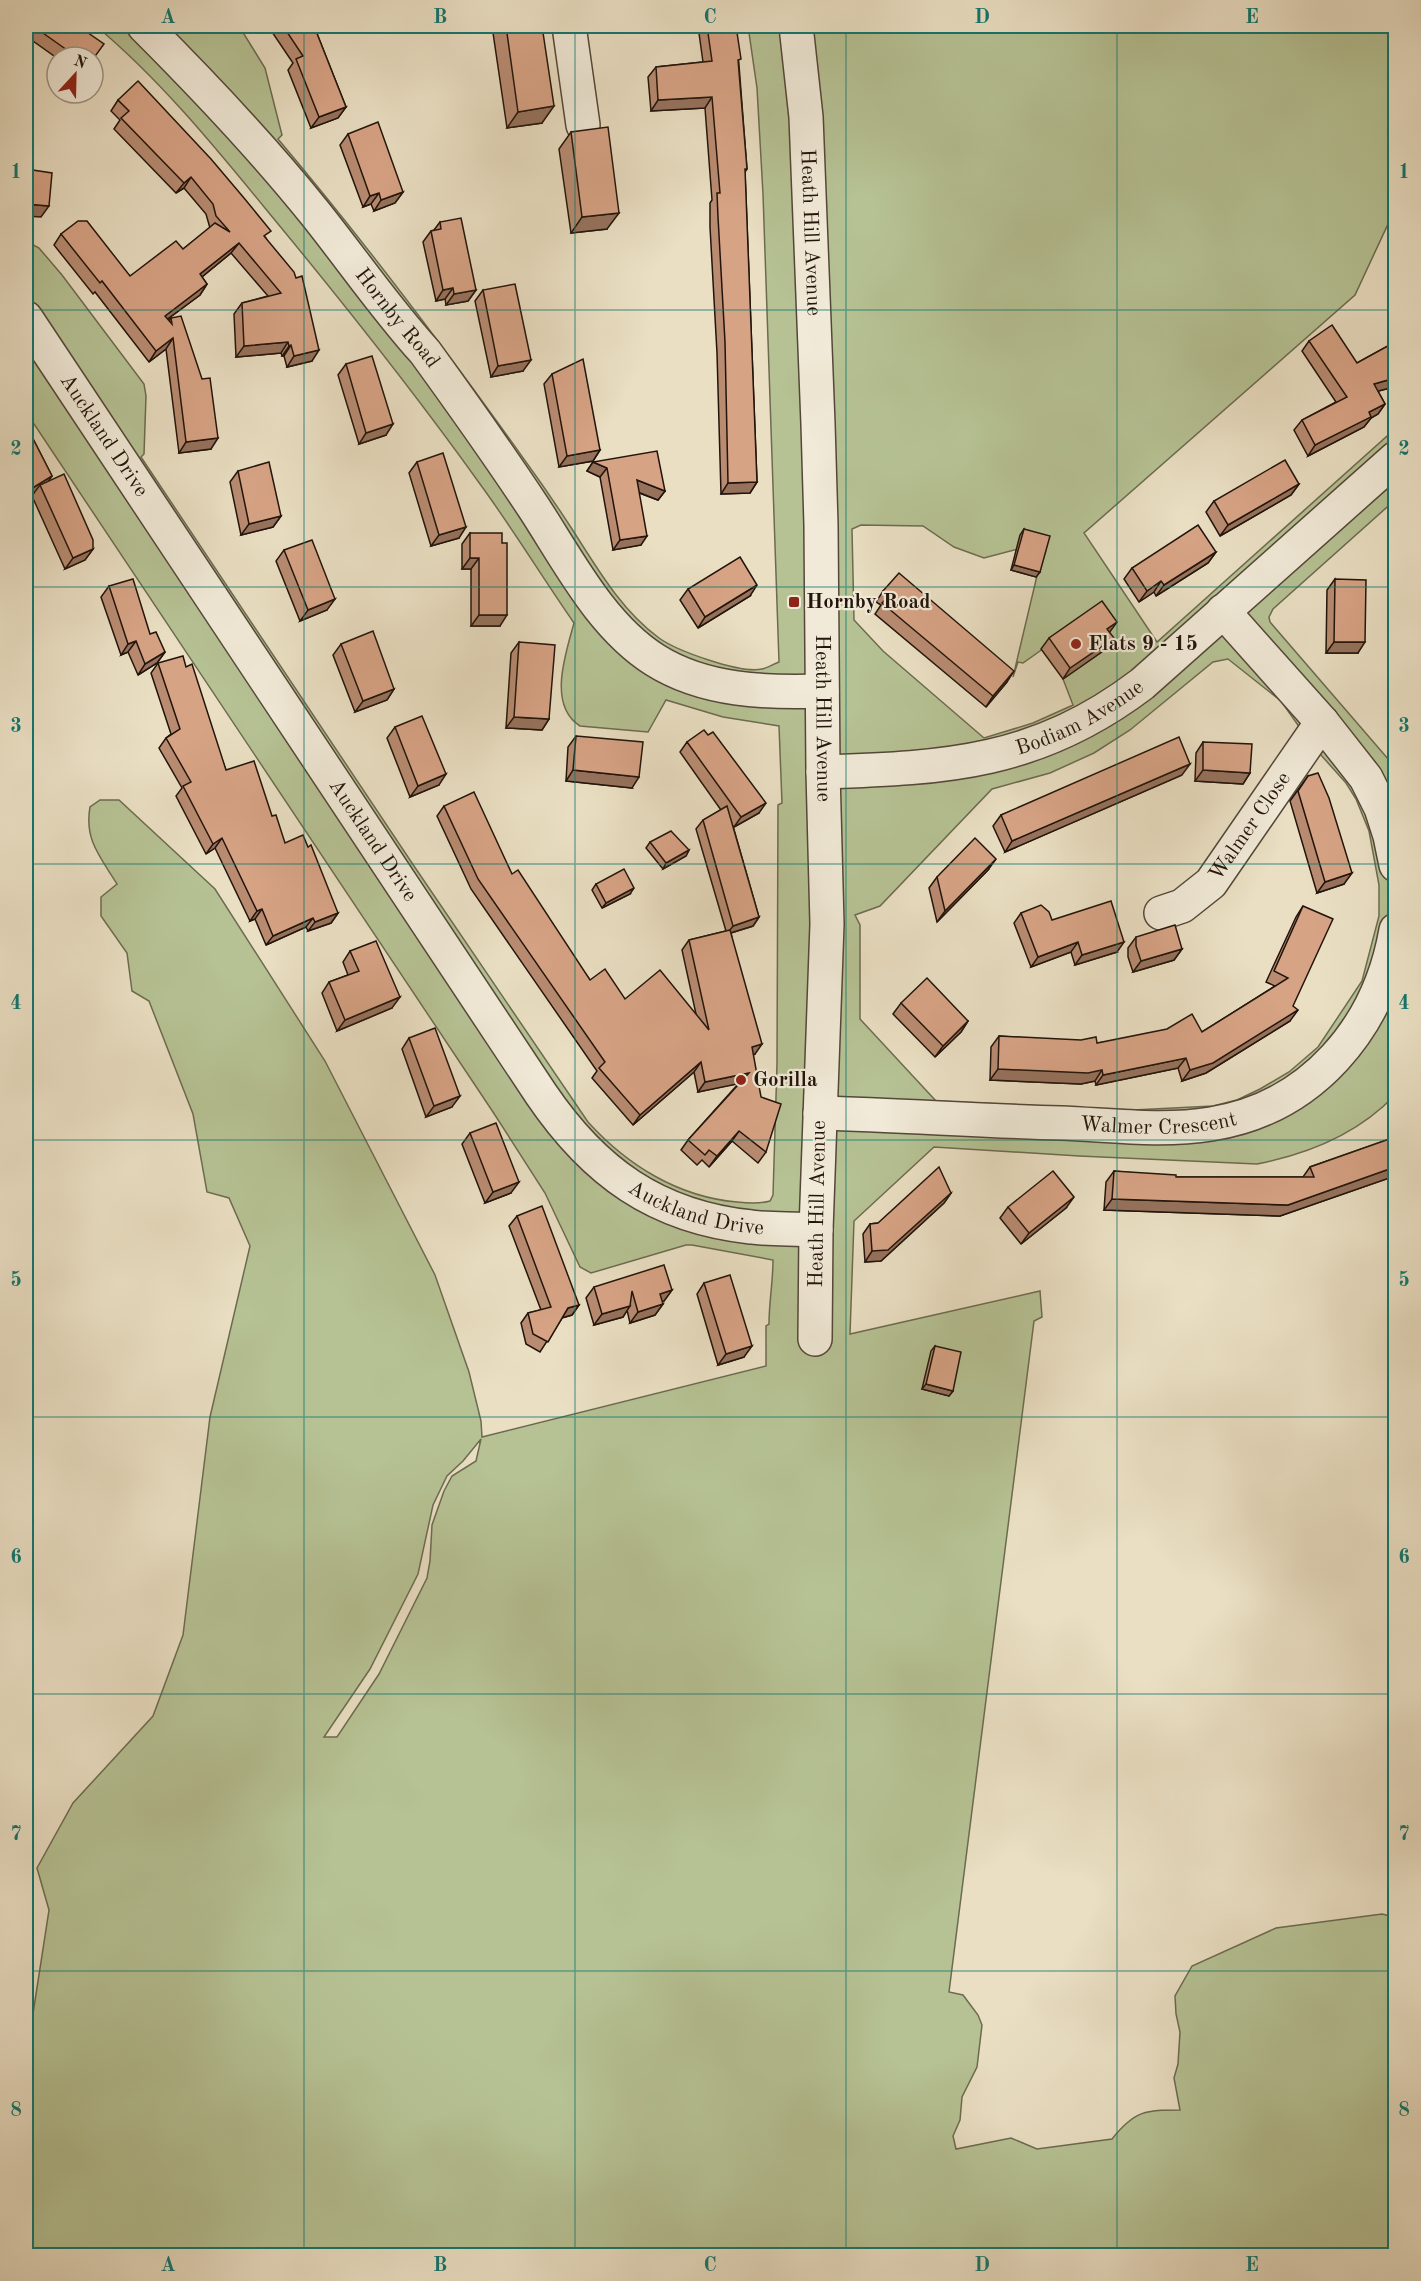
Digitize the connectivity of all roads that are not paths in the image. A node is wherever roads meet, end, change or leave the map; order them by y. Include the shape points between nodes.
1 (144, 26) edge
2 (570, 26) edge
3 (796, 26) edge
4 (583, 125) dead end
5 (26, 318) edge
6 (1395, 458) edge
7 (1223, 611) junction
8 (822, 691) junction
9 (1322, 722) junction
10 (823, 772) junction
11 (1395, 865) edge
12 (1161, 913) dead end
13 (1395, 930) edge
14 (820, 1113) junction
15 (816, 1230) junction
16 (815, 1339) dead end

1 - 8 street, Hornby Road via 278,169 424,352 619,631 657,661 709,681 761,692
2 - 4 street
3 - 8 street, Heath Hill Avenue via 806,117 821,525
5 - 15 street, Auckland Drive via 571,1135 629,1186 675,1209 751,1227
6 - 7 street, Bodiam Avenue
7 - 9 street
7 - 10 street, Bodiam Avenue via 1142,684 1051,739 998,756 947,765
8 - 10 street, Heath Hill Avenue
9 - 11 street via 1372,788 1387,827
9 - 12 street, Walmer Close via 1211,883 1182,906
10 - 14 street, Heath Hill Avenue via 827,924
13 - 14 street, Walmer Crescent via 1377,995 1345,1047 1301,1088 1236,1119 1192,1126 1130,1127
14 - 15 street, Heath Hill Avenue
15 - 16 street, Heath Hill Avenue

